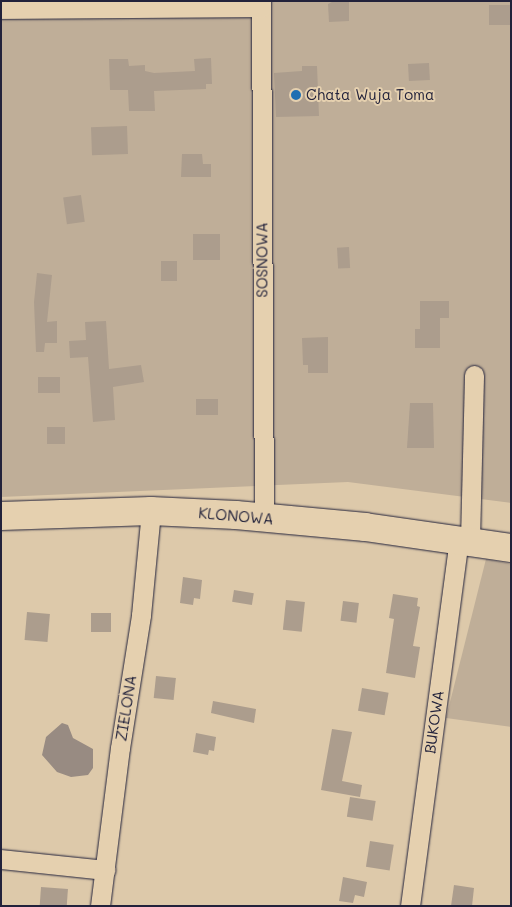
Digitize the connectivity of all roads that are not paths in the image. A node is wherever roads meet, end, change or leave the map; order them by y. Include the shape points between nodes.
1 (261, 4) edge
2 (1, 9) edge
3 (474, 375) dead end
4 (151, 511) junction
5 (1, 516) edge
6 (264, 519) junction
7 (464, 539) junction
8 (511, 548) edge
9 (1, 859) edge
10 (105, 870) junction
11 (100, 906) edge
12 (410, 906) edge

1 - 2 street
1 - 6 street, SOSNOWA
3 - 7 street
4 - 5 street, KLONOWA
4 - 6 street, KLONOWA
4 - 10 street, ZIELONA via 141,615
6 - 7 street, KLONOWA
7 - 8 street, KLONOWA
7 - 12 street, BUKOWA
9 - 10 street
10 - 11 street, ZIELONA

